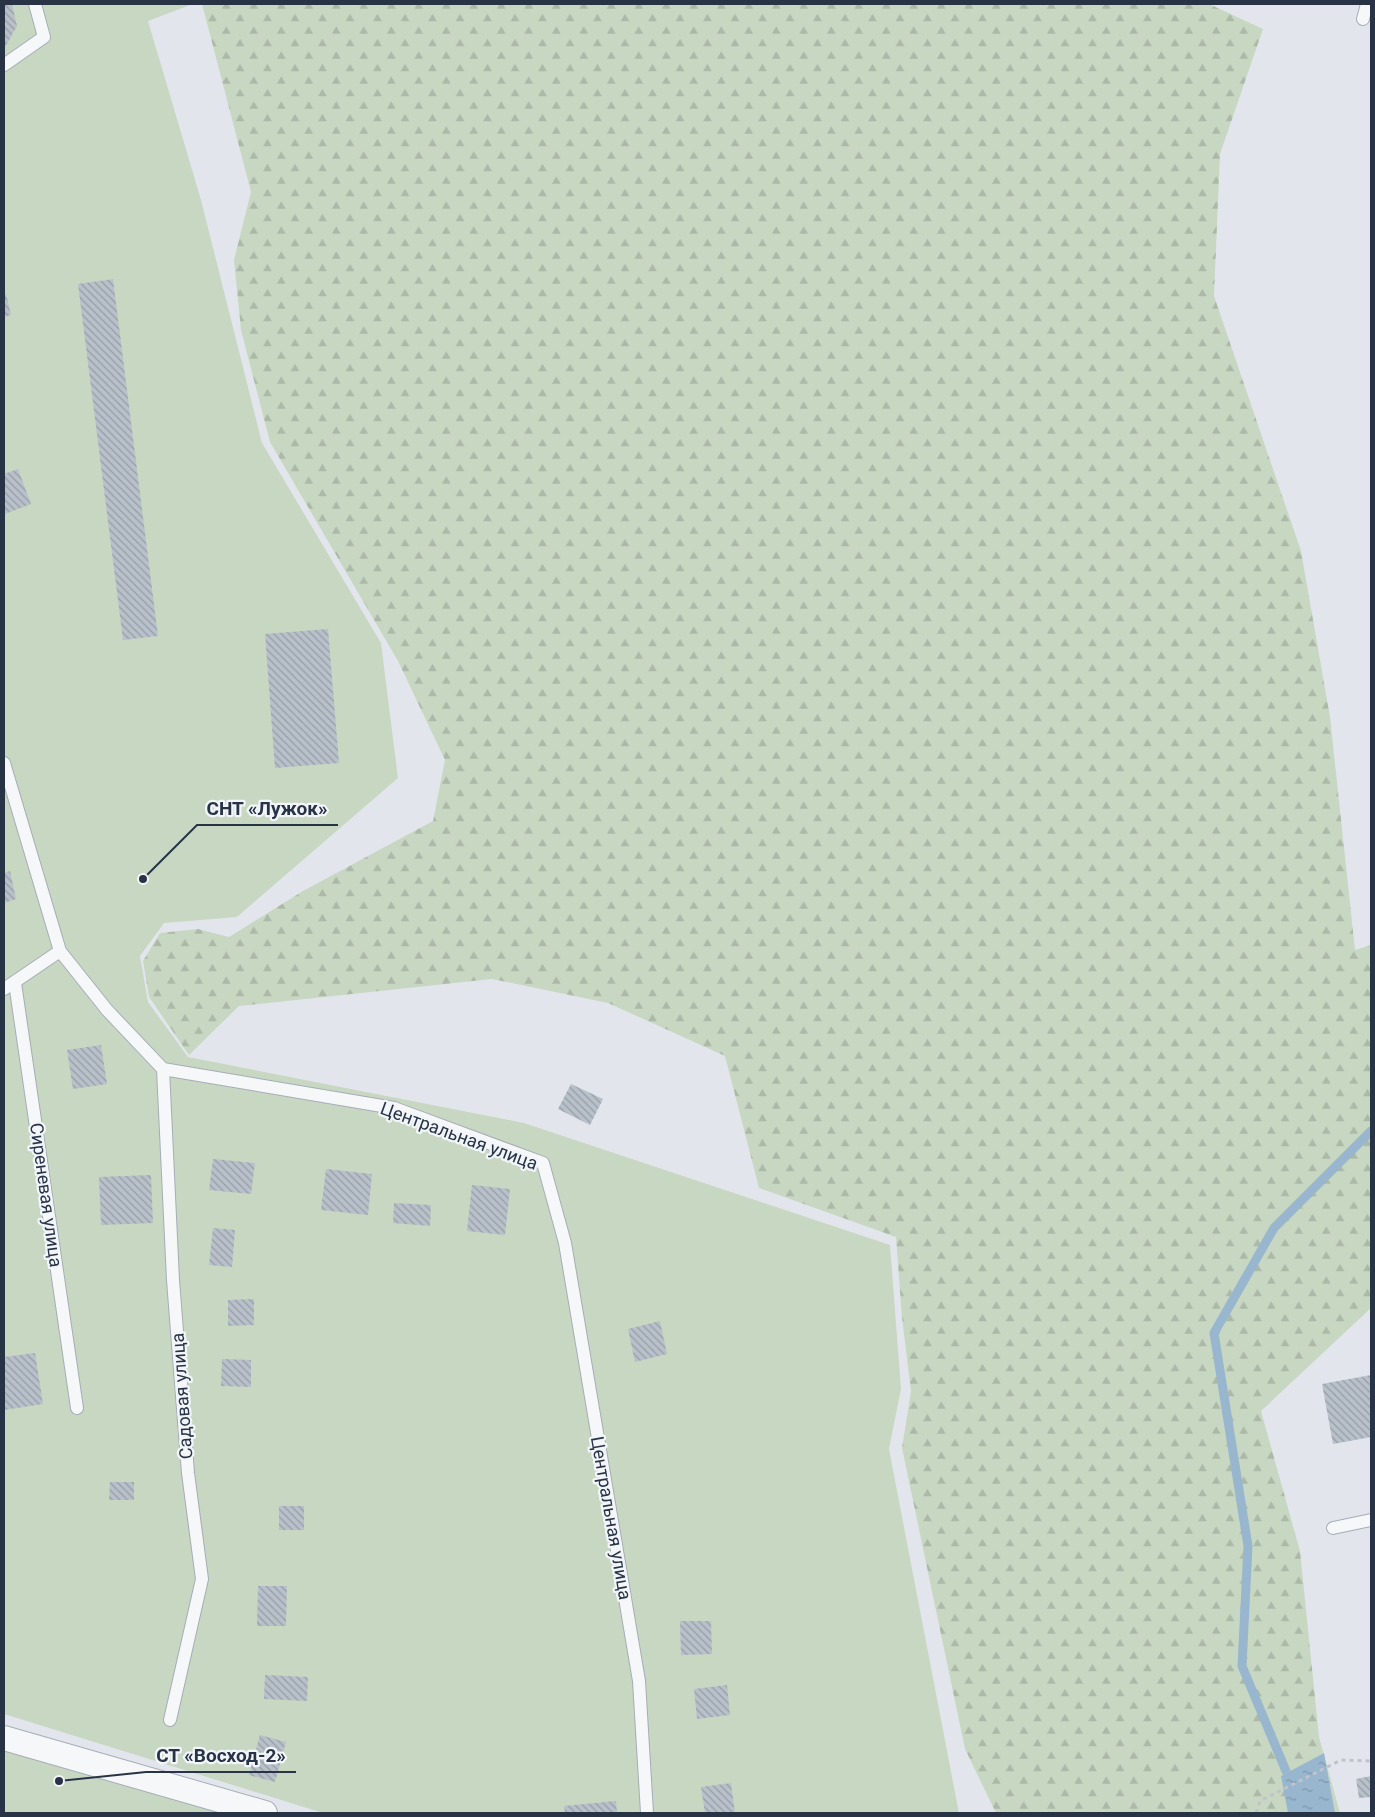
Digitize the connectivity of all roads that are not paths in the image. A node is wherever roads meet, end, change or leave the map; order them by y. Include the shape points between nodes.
1 (35, 4) edge
2 (1367, 4) edge
3 (1363, 19) dead end
4 (4, 65) edge
5 (4, 763) edge
6 (60, 951) junction
7 (9, 986) edge
8 (163, 1068) junction
9 (77, 1408) dead end
10 (1371, 1520) edge
11 (1333, 1528) dead end
12 (170, 1720) dead end
13 (4, 1738) edge
14 (265, 1813) edge
15 (647, 1813) edge

1 - 4 lane via 44,37
2 - 3 lane
5 - 6 lane
6 - 7 lane
6 - 8 lane via 108,1010
7 - 9 lane, Сиреневая улица
8 - 12 lane, Садовая улица via 173,1280 187,1463 202,1579
8 - 15 lane, Центральная улица via 394,1108 543,1163 565,1243 639,1681
10 - 11 lane
13 - 14 street

